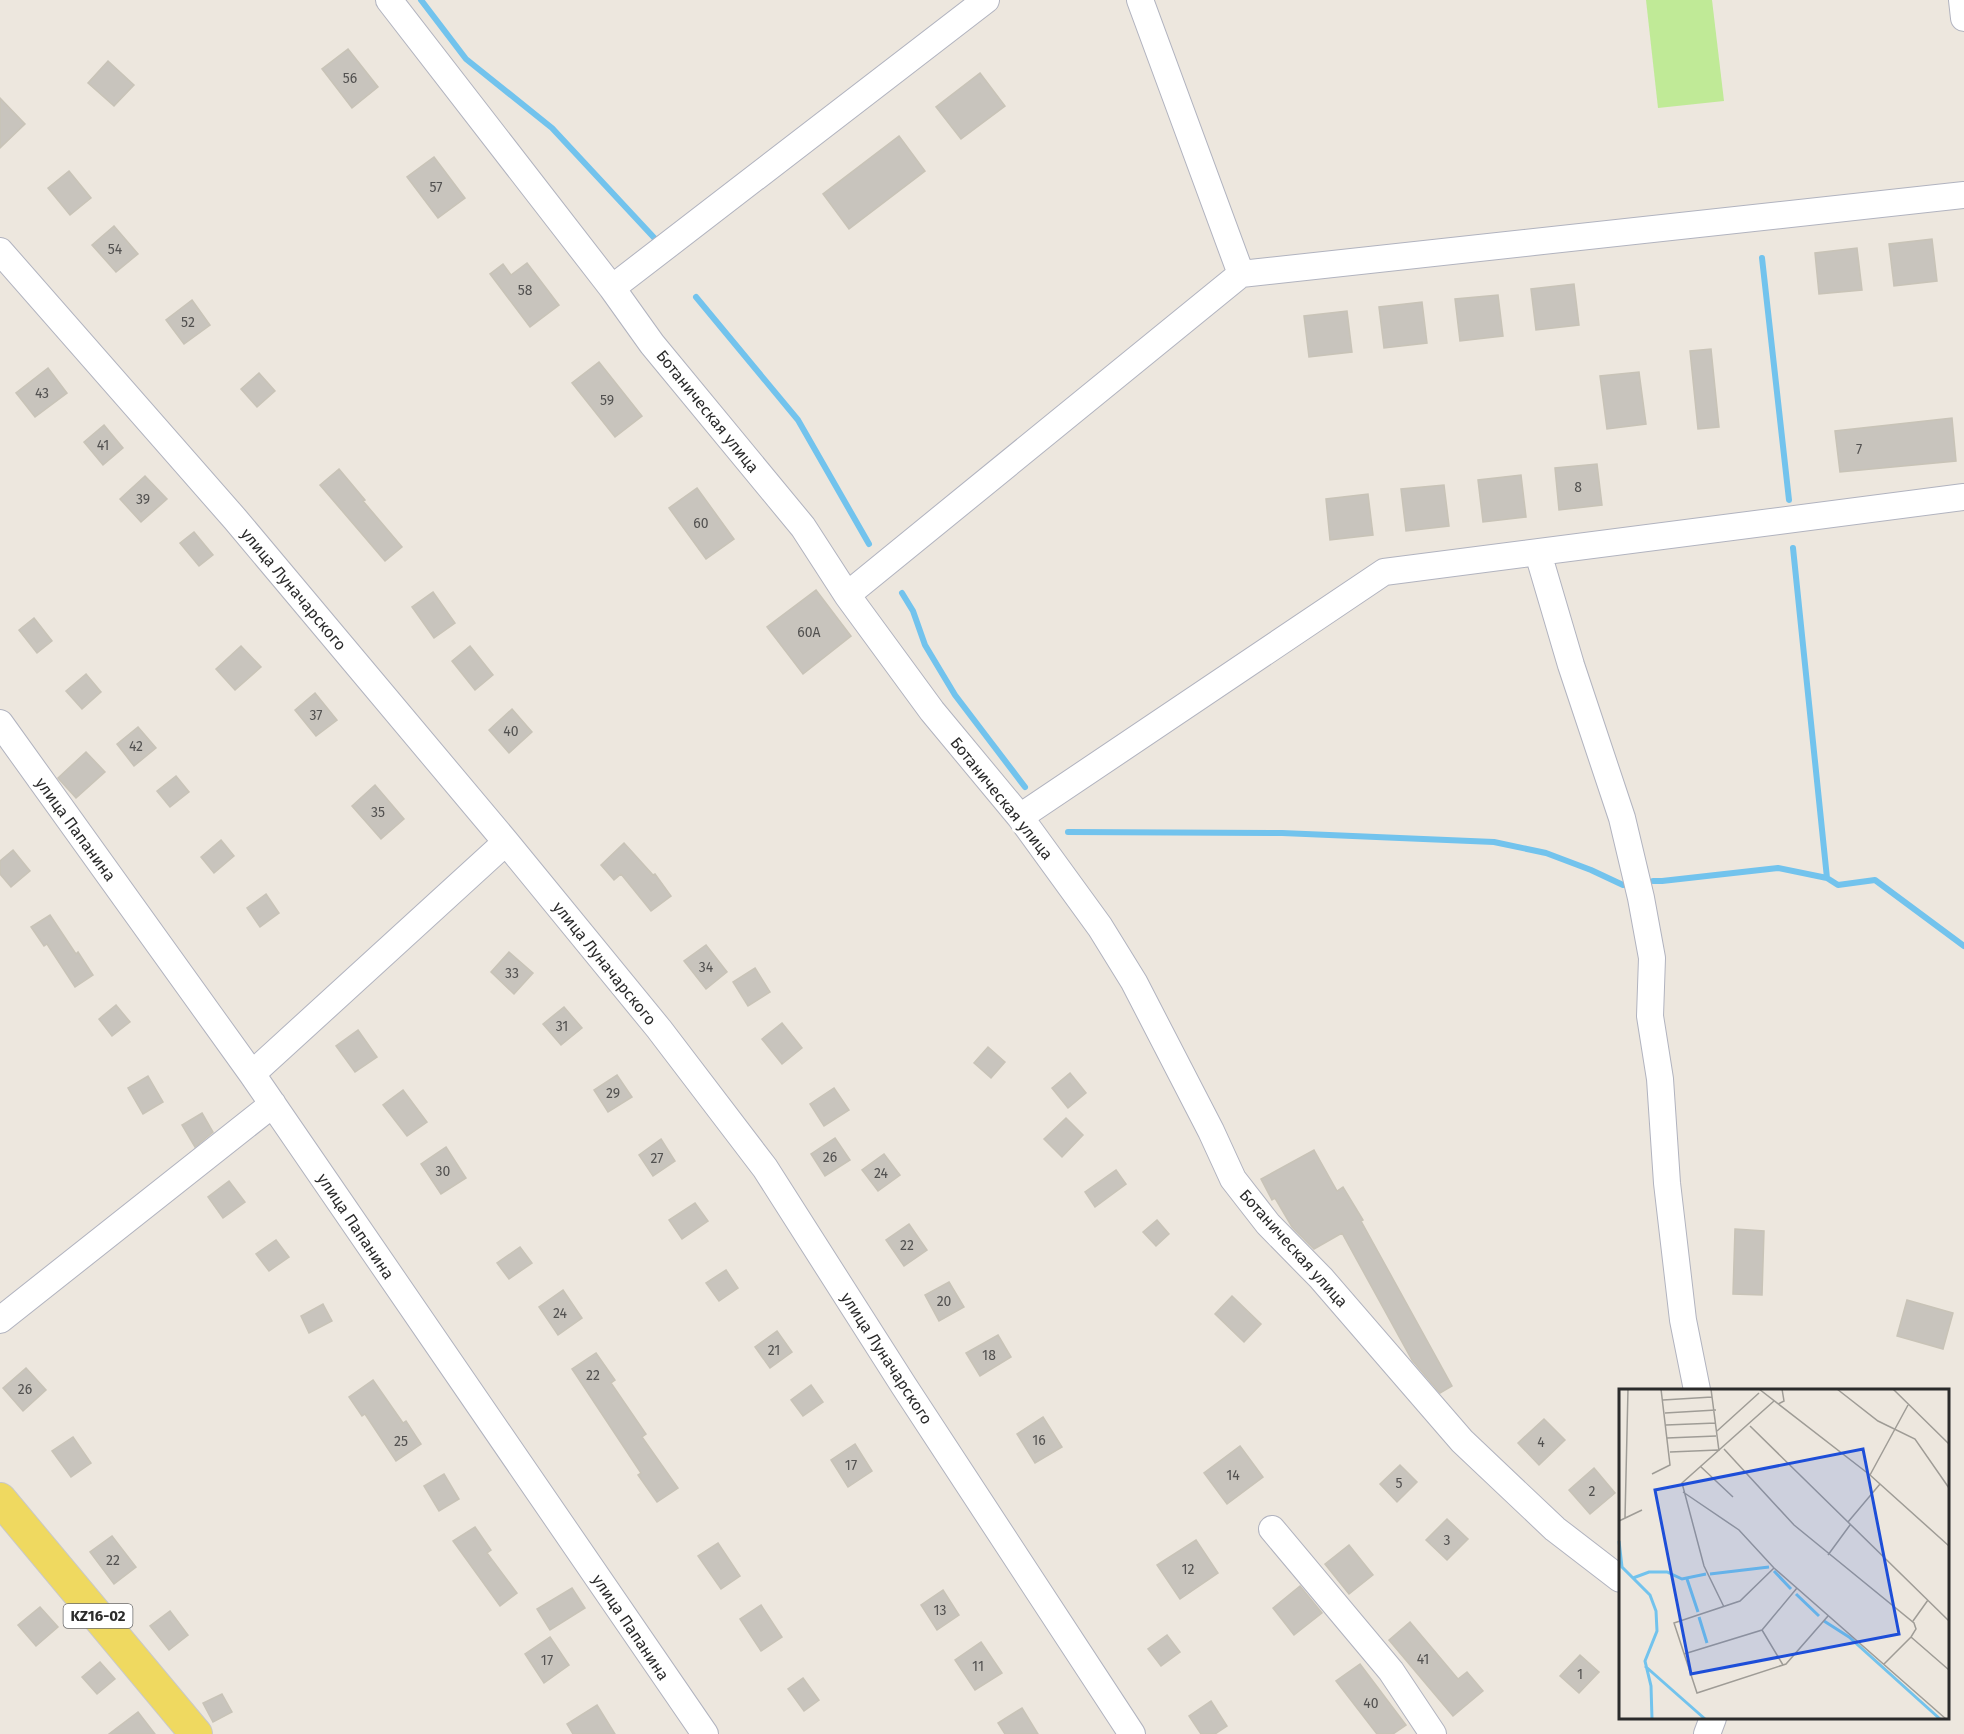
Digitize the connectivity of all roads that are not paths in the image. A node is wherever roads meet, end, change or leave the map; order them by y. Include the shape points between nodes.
1 (389, 0) edge
2 (986, 0) edge
3 (1140, 0) edge
4 (1962, 0) edge
5 (1964, 18) edge
6 (1964, 195) edge
7 (0, 251) edge
8 (1241, 274) junction
9 (612, 288) junction
10 (1964, 497) edge
11 (1538, 553) junction
12 (847, 595) junction
13 (0, 723) edge
14 (1020, 817) junction
15 (506, 842) junction
16 (252, 1074) junction
17 (273, 1104) junction
18 (0, 1320) edge
19 (1697, 1389) edge
20 (0, 1499) edge
21 (1272, 1529) dead end
22 (1619, 1578) edge
23 (1713, 1719) edge
24 (196, 1734) edge
25 (705, 1734) edge
26 (1132, 1734) edge
27 (1433, 1734) edge
28 (1707, 1734) edge

1 - 9 street, Ботаническая улица
2 - 9 street
3 - 8 street
4 - 5 street
6 - 8 street
7 - 15 street, улица Луначарского via 235,519
8 - 12 street
9 - 12 street, Ботаническая улица via 652,344 802,526
10 - 11 street
11 - 14 street via 1384,572
11 - 19 street via 1622,818 1641,898 1652,958 1650,1016 1660,1079 1667,1183 1683,1320
12 - 14 street, Ботаническая улица via 932,711
13 - 16 street, улица Папанина
14 - 22 street, Ботаническая улица via 1100,927 1134,982 1233,1179 1268,1224 1321,1278 1462,1441 1556,1529
15 - 16 street
15 - 26 street, улица Луначарского via 659,1029 765,1168
16 - 17 street, улица Папанина
17 - 18 street
17 - 25 street, улица Папанина
20 - 24 main road, KZ16-02
21 - 27 street via 1391,1671
23 - 28 street

